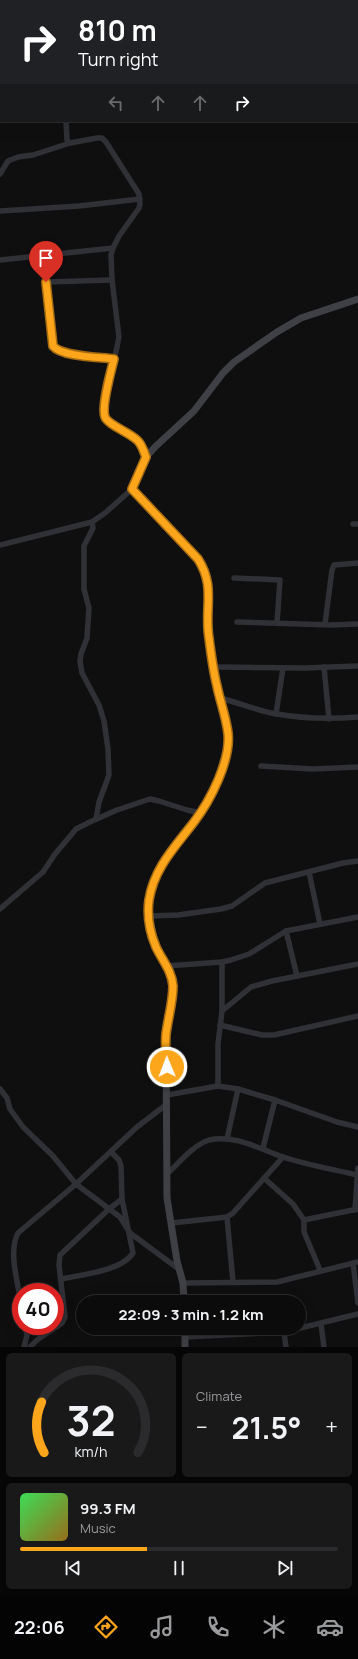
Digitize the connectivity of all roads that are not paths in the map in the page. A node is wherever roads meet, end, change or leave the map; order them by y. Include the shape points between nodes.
1 (66, 122) edge
2 (70, 142) junction
3 (0, 174) edge
4 (140, 199) junction
5 (0, 211) edge
6 (113, 248) junction
7 (43, 255) junction
8 (0, 260) edge
9 (112, 280) junction
10 (46, 282) junction
11 (358, 299) edge
12 (114, 359) junction
13 (146, 457) junction
14 (132, 489) junction
15 (92, 522) junction
16 (0, 545) edge
17 (358, 563) edge
18 (234, 578) dead end
19 (237, 622) dead end
20 (277, 623) junction
21 (325, 624) junction
22 (358, 624) edge
23 (358, 666) edge
24 (214, 667) junction
25 (324, 667) junction
26 (283, 668) junction
27 (220, 698) junction
28 (276, 714) junction
29 (358, 717) edge
30 (329, 719) junction
31 (262, 766) dead end
32 (358, 767) edge
33 (201, 812) junction
34 (96, 819) junction
35 (358, 861) edge
36 (309, 872) junction
37 (0, 909) edge
38 (149, 916) junction
39 (358, 917) edge
40 (320, 924) junction
41 (286, 931) junction
42 (222, 962) junction
43 (358, 964) edge
44 (166, 966) junction
45 (296, 976) junction
46 (222, 1011) junction
47 (358, 1016) edge
48 (220, 1026) junction
49 (218, 1086) junction
50 (0, 1089) edge
51 (238, 1089) junction
52 (167, 1095) junction
53 (275, 1100) junction
54 (166, 1104) junction
55 (358, 1127) edge
56 (227, 1139) junction
57 (263, 1148) junction
58 (111, 1152) junction
59 (283, 1157) junction
60 (358, 1168) edge
61 (167, 1174) junction
62 (357, 1175) junction
63 (264, 1178) junction
64 (76, 1184) junction
65 (122, 1199) junction
66 (109, 1209) junction
67 (357, 1210) edge
68 (227, 1217) junction
69 (304, 1220) junction
70 (172, 1223) junction
71 (130, 1234) junction
72 (355, 1262) edge
73 (180, 1270) junction
74 (320, 1270) junction
75 (61, 1279) junction
76 (233, 1282) junction
77 (18, 1283) edge
78 (183, 1283) junction
79 (184, 1295) edge
80 (358, 1303) edge
81 (358, 1314) edge
82 (322, 1324) junction
83 (306, 1327) edge
84 (27, 1335) edge
85 (225, 1335) edge
86 (284, 1335) edge
87 (185, 1337) joint
88 (24, 1347) edge
89 (30, 1347) edge
90 (185, 1347) edge
91 (286, 1347) edge
92 (324, 1347) edge

1 - 2 street
2 - 3 street via 8,161
2 - 4 street via 102,138 136,186
4 - 5 street
4 - 6 street via 136,214
6 - 7 street
6 - 9 street
7 - 8 street
7 - 10 street
9 - 10 street
9 - 12 street via 119,330
10 - 12 street via 51,333 56,350
11 - 13 street via 301,318 234,362 194,411
12 - 13 street via 105,400 105,417 138,441
13 - 14 street
14 - 15 street
14 - 24 street via 188,547 205,570 207,630
15 - 16 street
15 - 34 street via 84,546 84,589 89,608 87,638 80,661 82,673 99,705 108,749 109,775
17 - 21 street via 334,565
18 - 20 street via 280,580
19 - 20 street
20 - 21 street
21 - 22 street
23 - 25 street
24 - 26 street
24 - 27 street
25 - 26 street
25 - 30 street
26 - 28 street
27 - 28 street
27 - 33 street via 228,734 227,748 216,786
28 - 30 street
29 - 30 street
31 - 32 street via 312,770
33 - 34 street via 150,799
33 - 38 street via 156,874 149,901
34 - 37 street via 76,829 43,872
35 - 36 street
36 - 38 street via 265,884 232,906 178,915
36 - 40 street
38 - 44 street via 156,947
39 - 40 street
40 - 41 street
41 - 42 street via 249,954
41 - 45 street
42 - 44 street
42 - 46 street
43 - 45 street
44 - 52 street via 173,986 166,1035
45 - 46 street via 251,988
46 - 48 street
47 - 48 street via 274,1035
48 - 49 street
49 - 51 street
49 - 52 street
50 - 64 street via 23,1127 53,1156
51 - 53 street
51 - 56 street
52 - 54 street
53 - 55 street
53 - 57 street
54 - 58 street
54 - 61 street
56 - 57 street
56 - 61 street via 209,1140 195,1148
57 - 59 street
58 - 64 street
58 - 65 street via 122,1166
59 - 62 street
59 - 63 street
60 - 62 street
61 - 70 street
62 - 67 street
63 - 68 street
63 - 69 street via 293,1204
64 - 66 street
64 - 77 street via 18,1233 13,1250
65 - 66 street
65 - 71 street
66 - 71 street via 120,1217
66 - 75 street via 60,1255
67 - 69 street
68 - 70 street
68 - 76 street
69 - 74 street via 304,1232
70 - 73 street
71 - 73 street
71 - 75 street via 133,1253 130,1259 109,1268
72 - 74 street
72 - 80 street
73 - 78 street
74 - 76 street via 277,1282
75 - 89 street via 65,1317 62,1323
76 - 78 street
78 - 79 street
81 - 82 street
82 - 83 street
82 - 92 street
84 - 88 street
85 - 87 street
86 - 91 street
87 - 90 street

